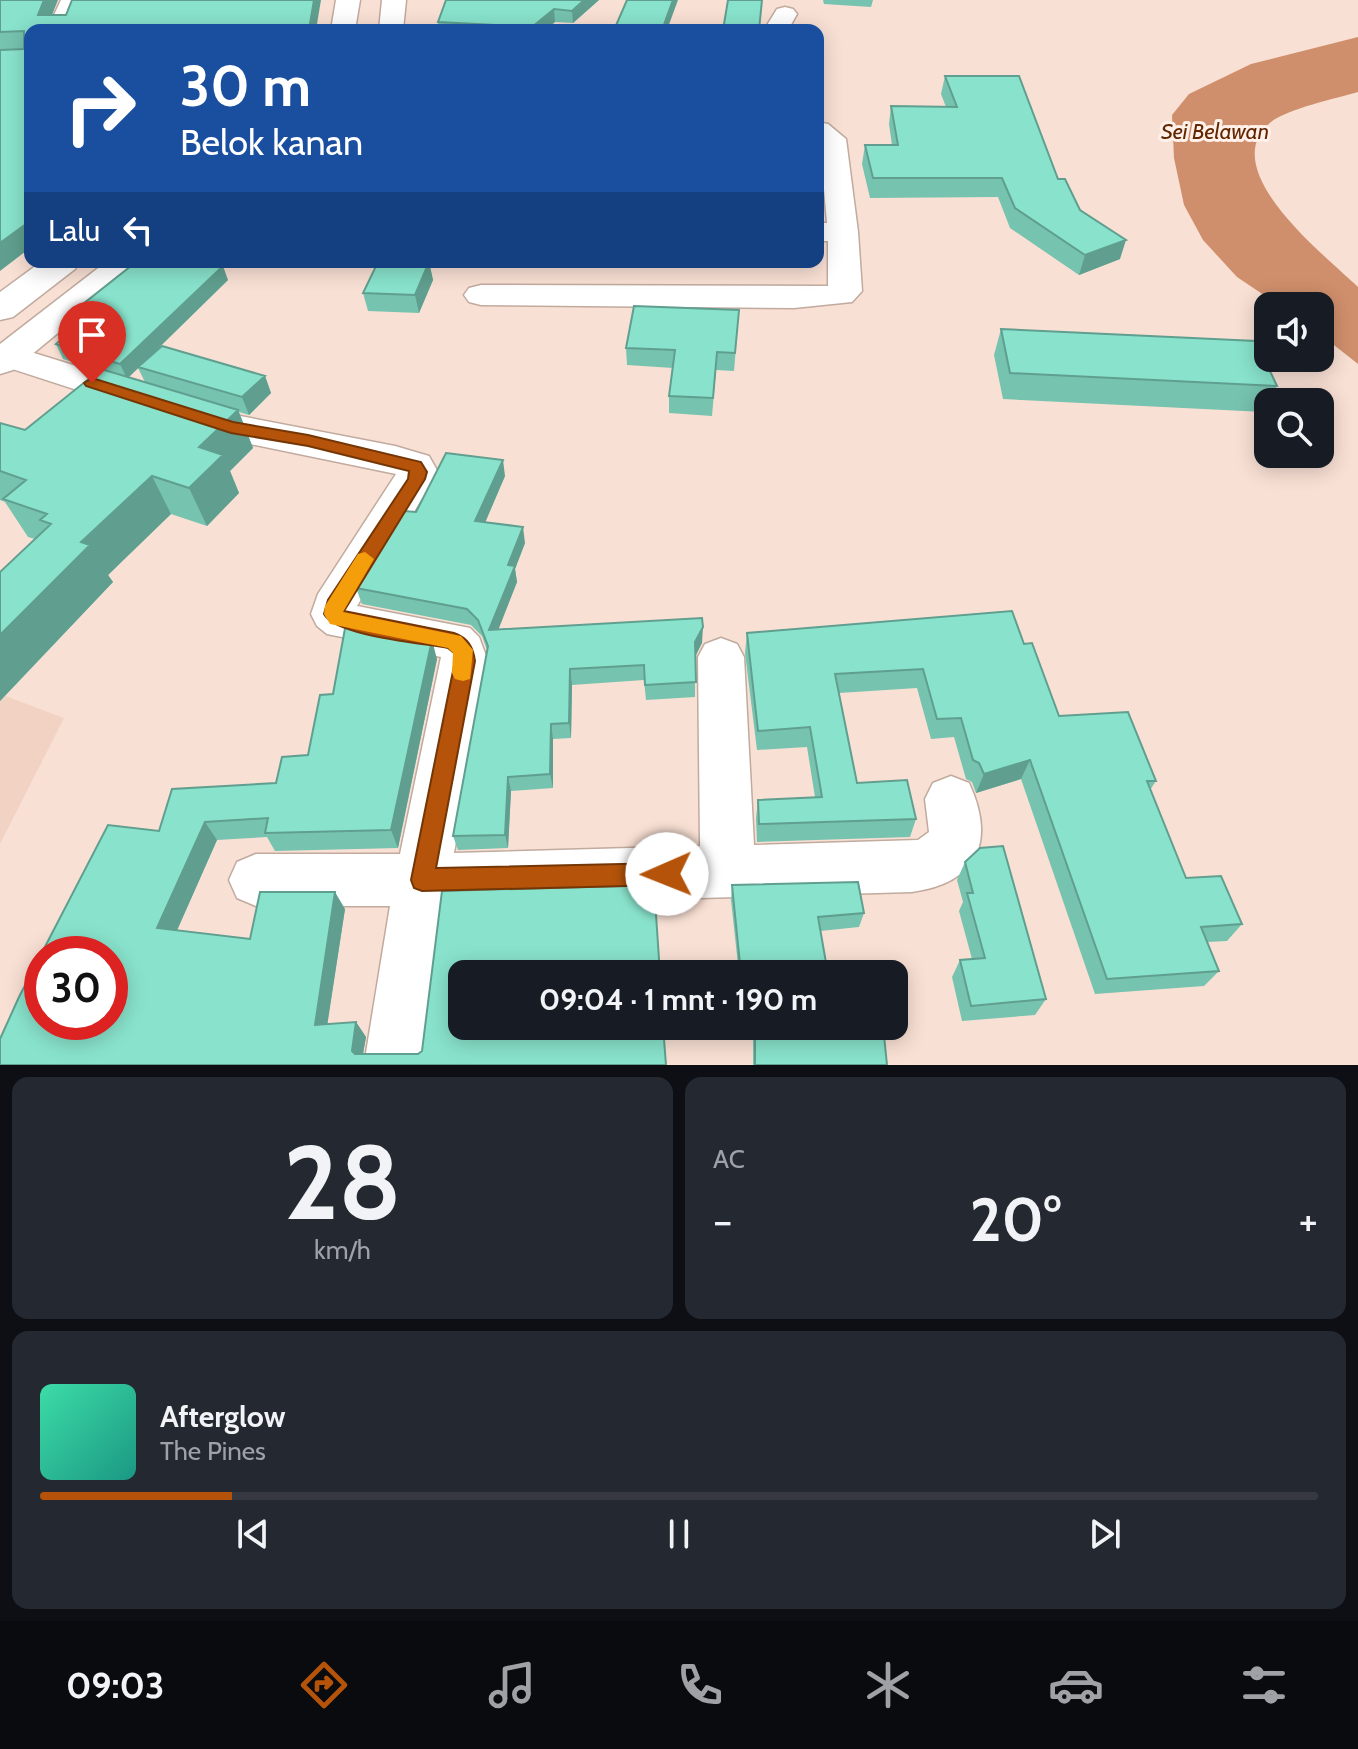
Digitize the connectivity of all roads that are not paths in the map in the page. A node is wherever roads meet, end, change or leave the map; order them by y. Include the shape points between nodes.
1 (72, 0) edge
2 (348, 0) edge
3 (394, 0) edge
4 (62, 24) edge
5 (344, 24) edge
6 (392, 24) edge
7 (824, 134) edge
8 (830, 232) edge
9 (55, 268) edge
10 (119, 268) edge
11 (481, 295) dead end
12 (0, 308) edge
13 (58, 317) junction
14 (4, 359) edge
15 (721, 657) dead end
16 (951, 799) dead end
17 (728, 873) junction
18 (256, 880) dead end
19 (422, 880) junction
20 (395, 1065) edge

1 - 4 street
2 - 5 main road
3 - 6 main road
7 - 8 street via 832,139
8 - 11 street via 845,291 840,295
9 - 12 main road
10 - 13 main road
12 - 13 main road
13 - 14 main road
14 - 19 street via 231,427 415,466 416,479 333,614 343,621 454,641 463,650
15 - 17 street
16 - 17 street via 955,845 928,864
17 - 19 street
18 - 19 street
19 - 20 street

